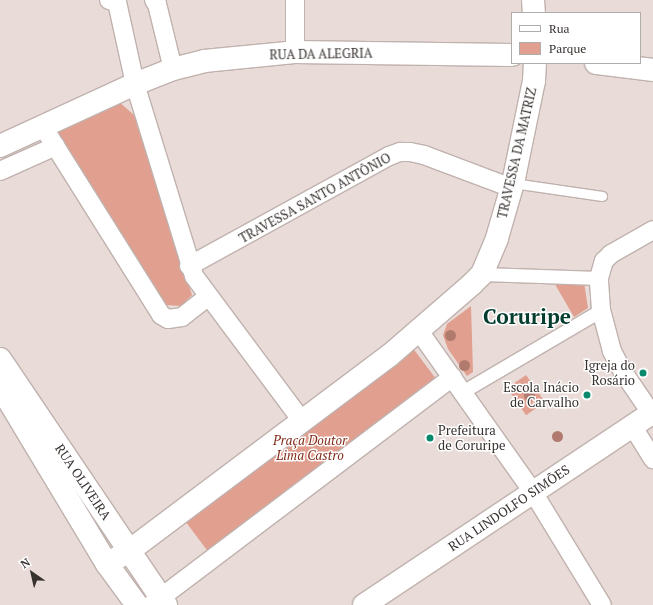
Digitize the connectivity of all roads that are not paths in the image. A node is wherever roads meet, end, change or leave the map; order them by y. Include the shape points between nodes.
1 (154, 0) edge
2 (295, 0) edge
3 (533, 0) edge
4 (119, 1) edge
5 (534, 12) edge
6 (295, 52) junction
7 (511, 55) edge
8 (535, 64) edge
9 (604, 64) edge
10 (173, 69) junction
11 (653, 70) edge
12 (135, 84) junction
13 (42, 125) junction
14 (0, 146) edge
15 (56, 146) junction
16 (0, 171) edge
17 (512, 186) junction
18 (602, 196) dead end
19 (653, 230) edge
20 (189, 266) junction
21 (482, 274) junction
22 (598, 278) junction
23 (208, 297) junction
24 (601, 310) junction
25 (419, 331) junction
26 (0, 359) edge
27 (457, 384) junction
28 (0, 386) edge
29 (652, 412) edge
30 (302, 421) junction
31 (633, 427) junction
32 (653, 459) edge
33 (533, 492) junction
34 (129, 551) junction
35 (107, 564) junction
36 (159, 603) edge
37 (370, 603) edge
38 (137, 605) edge
39 (602, 605) edge

1 - 10 street
2 - 6 street
3 - 5 street
4 - 12 street
6 - 7 street, RUA DA ALEGRIA
6 - 10 street, RUA DA ALEGRIA via 204,61
8 - 17 street, TRAVESSA DA MATRIZ via 534,81
9 - 11 street
10 - 12 street, RUA DA ALEGRIA
12 - 13 street, RUA DA ALEGRIA
12 - 20 street
13 - 14 street, RUA DA ALEGRIA
13 - 15 street
15 - 16 street
15 - 23 street via 161,315 168,319 182,317
17 - 18 lane
17 - 20 street, TRAVESSA SANTO ANTÔNIO via 424,155 400,152
17 - 21 street, TRAVESSA DA MATRIZ via 497,238
19 - 22 street via 611,254 604,261
20 - 23 street
21 - 22 street
21 - 25 street, TRAVESSA DA MATRIZ
22 - 24 street
23 - 30 street
24 - 27 street
24 - 29 street via 612,351 623,372
25 - 27 street
25 - 30 street
26 - 34 street, RUA OLIVEIRA
27 - 33 street
27 - 36 street
28 - 35 street, RUA OLIVEIRA
29 - 31 street, RUA LINDOLFO SIMÕES
30 - 34 street
31 - 32 street
31 - 33 street, RUA LINDOLFO SIMÕES
33 - 37 street, RUA LINDOLFO SIMÕES
33 - 39 street
34 - 35 street
34 - 36 street, RUA OLIVEIRA
35 - 38 street, RUA OLIVEIRA

